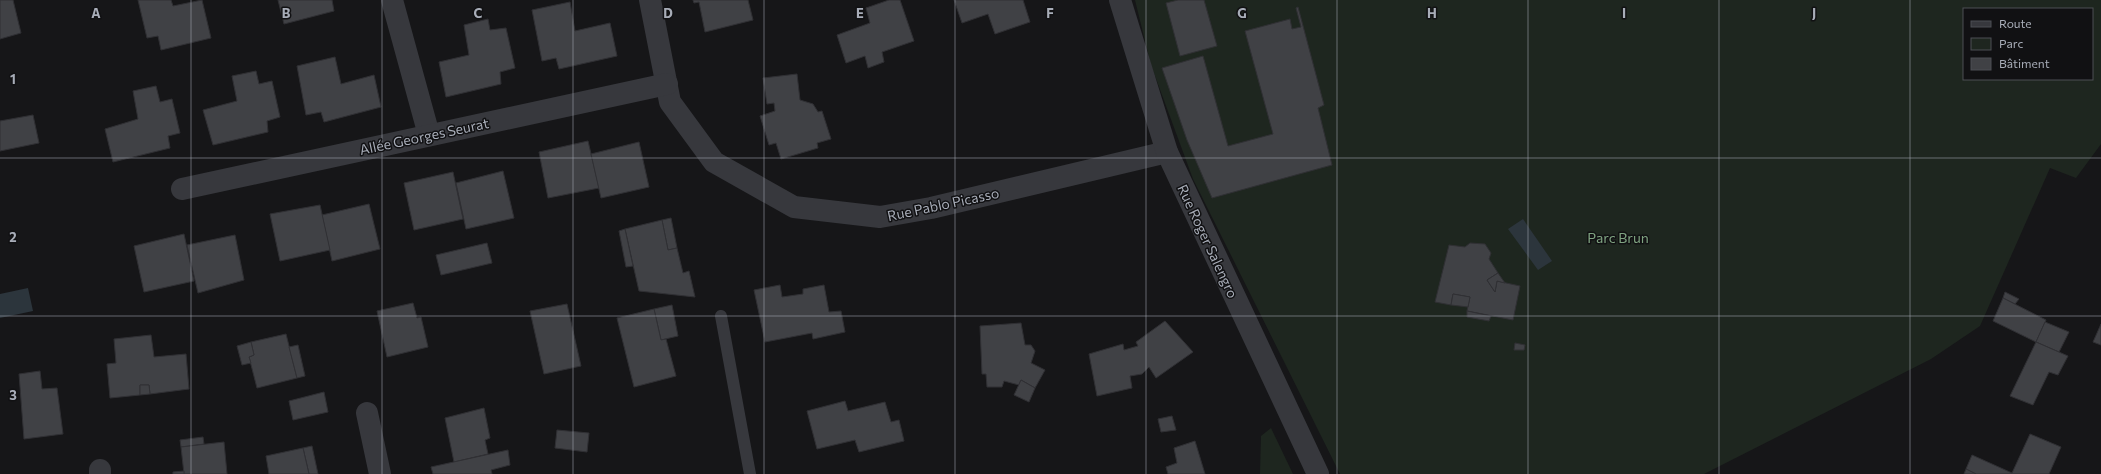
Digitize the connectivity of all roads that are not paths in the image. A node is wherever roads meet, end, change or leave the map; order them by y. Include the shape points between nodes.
1 (392, 0) edge
2 (650, 0) edge
3 (1120, 0) edge
4 (667, 84) junction
5 (429, 135) junction
6 (1167, 152) junction
7 (182, 189) dead end
8 (721, 316) dead end
9 (367, 413) dead end
10 (380, 474) edge
11 (750, 474) edge
12 (1318, 474) edge

1 - 5 street
2 - 4 street, Rue Pablo Picasso
3 - 6 street, Rue Roger Salengro
4 - 5 street, Allée Georges Seurat
4 - 6 street, Rue Pablo Picasso via 670,102 714,162 794,207 880,217 931,208
5 - 7 street, Allée Georges Seurat
6 - 12 street, Rue Roger Salengro
8 - 11 lane
9 - 10 street

